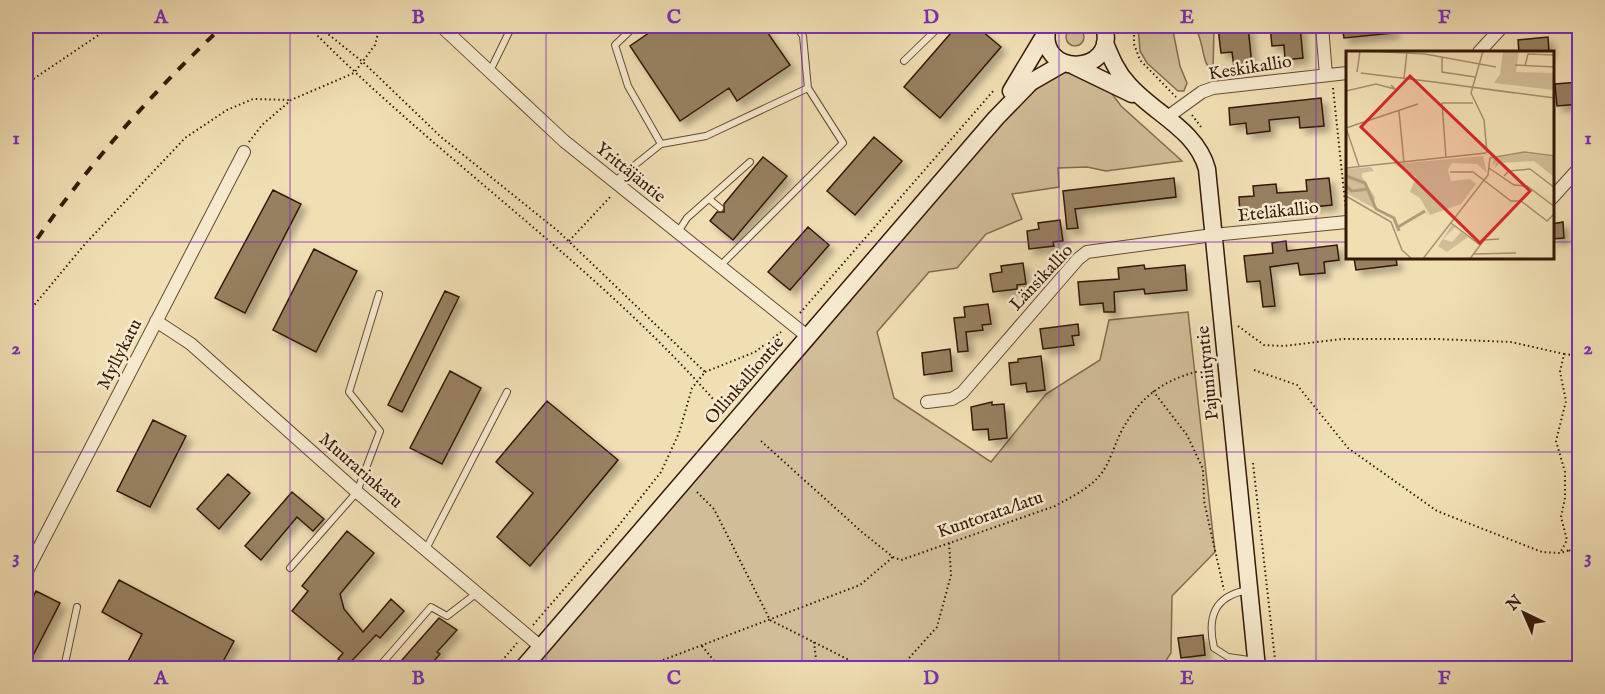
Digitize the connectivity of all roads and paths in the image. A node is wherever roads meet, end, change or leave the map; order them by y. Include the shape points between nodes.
1 (112, 26) edge
2 (308, 26) edge
3 (318, 26) edge
4 (380, 26) edge
5 (441, 26) edge
6 (512, 26) edge
7 (635, 26) edge
8 (796, 26) edge
9 (940, 26) edge
10 (1322, 26) edge
11 (1503, 26) edge
12 (1048, 28) edge
13 (1107, 33) edge
14 (1480, 51) edge
15 (904, 61) dead end
16 (364, 63) junction
17 (1068, 64) junction
18 (490, 72) junction
19 (354, 73) junction
20 (1346, 73) edge
21 (1329, 74) junction
22 (26, 84) edge
23 (808, 88) junction
24 (997, 88) dead end
25 (1143, 99) junction
26 (291, 100) junction
27 (996, 118) junction
28 (1166, 118) junction
29 (661, 144) junction
30 (244, 152) joint
31 (750, 162) dead end
32 (1580, 167) edge
33 (617, 184) junction
34 (1554, 196) edge
35 (709, 199) junction
36 (720, 208) dead end
37 (1346, 213) edge
38 (1346, 221) edge
39 (678, 233) junction
40 (1213, 235) junction
41 (569, 241) junction
42 (720, 267) junction
43 (379, 294) dead end
44 (26, 315) edge
45 (156, 321) junction
46 (1231, 321) dead end
47 (790, 323) junction
48 (807, 336) junction
49 (1564, 354) junction
50 (1580, 356) edge
51 (1212, 368) dead end
52 (1254, 370) dead end
53 (705, 372) junction
54 (696, 380) junction
55 (507, 392) dead end
56 (1153, 392) junction
57 (713, 399) dead end
58 (927, 402) dead end
59 (761, 441) dead end
60 (357, 492) junction
61 (697, 492) dead end
62 (949, 542) junction
63 (1580, 547) edge
64 (425, 550) junction
65 (1569, 550) junction
66 (1560, 552) junction
67 (893, 557) junction
68 (1580, 561) edge
69 (290, 568) dead end
70 (26, 573) edge
71 (1249, 590) junction
72 (477, 593) junction
73 (1226, 599) junction
74 (77, 607) dead end
75 (770, 620) junction
76 (525, 634) junction
77 (814, 642) junction
78 (702, 646) junction
79 (541, 647) junction
80 (1257, 665) edge
81 (64, 669) edge
82 (378, 669) edge
83 (496, 669) edge
84 (523, 669) edge
85 (642, 669) edge
86 (720, 669) edge
87 (817, 669) edge
88 (865, 669) edge
89 (900, 669) edge

1 - 22 path
2 - 19 path
3 - 16 path
4 - 16 path
5 - 18 street, Yrittäjäntie
6 - 18 lane
7 - 29 lane via 615,45 628,86
8 - 23 lane via 803,36
9 - 15 lane
10 - 21 street
11 - 14 street
12 - 17 street via 1050,50
12 - 27 street, Ollinkalliontie
13 - 17 street, Ollinkalliontie via 1095,60
13 - 25 street, Pajuniityntie via 1120,74
16 - 19 path
16 - 41 path via 441,137
17 - 25 street, Pajuniityntie
17 - 27 street, Ollinkalliontie via 1031,82
18 - 33 street, Yrittäjäntie
19 - 26 path
19 - 54 path via 587,273
20 - 21 street, Keskikallio
21 - 28 street, Keskikallio via 1213,88
21 - 37 path
23 - 29 lane via 706,136
23 - 42 lane via 843,143
24 - 47 path
25 - 28 street, Pajuniityntie
26 - 30 path via 262,125
26 - 44 path via 253,99 220,114 184,138
27 - 48 street, Ollinkalliontie
28 - 40 street, Pajuniityntie via 1190,138 1205,160
29 - 33 lane
30 - 45 street, Myllykatu
31 - 35 lane
32 - 34 street
33 - 39 street, Yrittäjäntie
33 - 41 path
35 - 36 lane
35 - 39 lane via 687,218
38 - 40 street, Eteläkallio
39 - 42 street, Yrittäjäntie
40 - 58 street, Länsikallio via 1096,249 1082,255 962,393 952,399
40 - 71 street, Pajuniityntie
41 - 53 path
42 - 47 street, Yrittäjäntie
43 - 60 lane via 349,392 380,431
45 - 60 street, Muurarinkatu via 191,344
45 - 70 street, Myllykatu
46 - 49 path via 1264,345 1342,339 1437,339 1511,342
47 - 48 street, Yrittäjäntie
47 - 53 path via 755,352
48 - 79 street, Ollinkalliontie
49 - 50 path
49 - 66 path via 1560,372 1566,401 1556,441 1564,472 1561,517 1567,540
51 - 56 path, Kuntorata/latu via 1181,375
52 - 66 path via 1297,385 1348,448 1437,511 1542,552
53 - 54 path
54 - 57 path
54 - 76 path via 673,450 661,472
55 - 64 lane
56 - 62 path, Kuntorata/latu via 1134,411 1101,474 1089,486 1055,506
56 - 73 path via 1187,435 1203,469 1204,501
59 - 67 path
60 - 64 street, Muurarinkatu
60 - 69 lane
61 - 75 path via 714,509
62 - 67 path, Kuntorata/latu via 901,560
62 - 89 path via 951,575 936,627
63 - 65 path
64 - 72 street, Muurarinkatu
65 - 66 path
65 - 68 path
67 - 75 path via 860,585
71 - 73 lane via 1235,592
71 - 80 street, Pajuniityntie
72 - 76 street, Muurarinkatu
72 - 82 lane via 447,616 431,607
73 - 80 lane via 1217,605 1209,627 1214,648 1228,657
74 - 81 lane
75 - 77 path
75 - 78 path
76 - 79 street, Muurarinkatu
76 - 83 path
77 - 87 path
77 - 88 path
78 - 85 path
78 - 86 path
79 - 84 street, Ollinkalliontie

